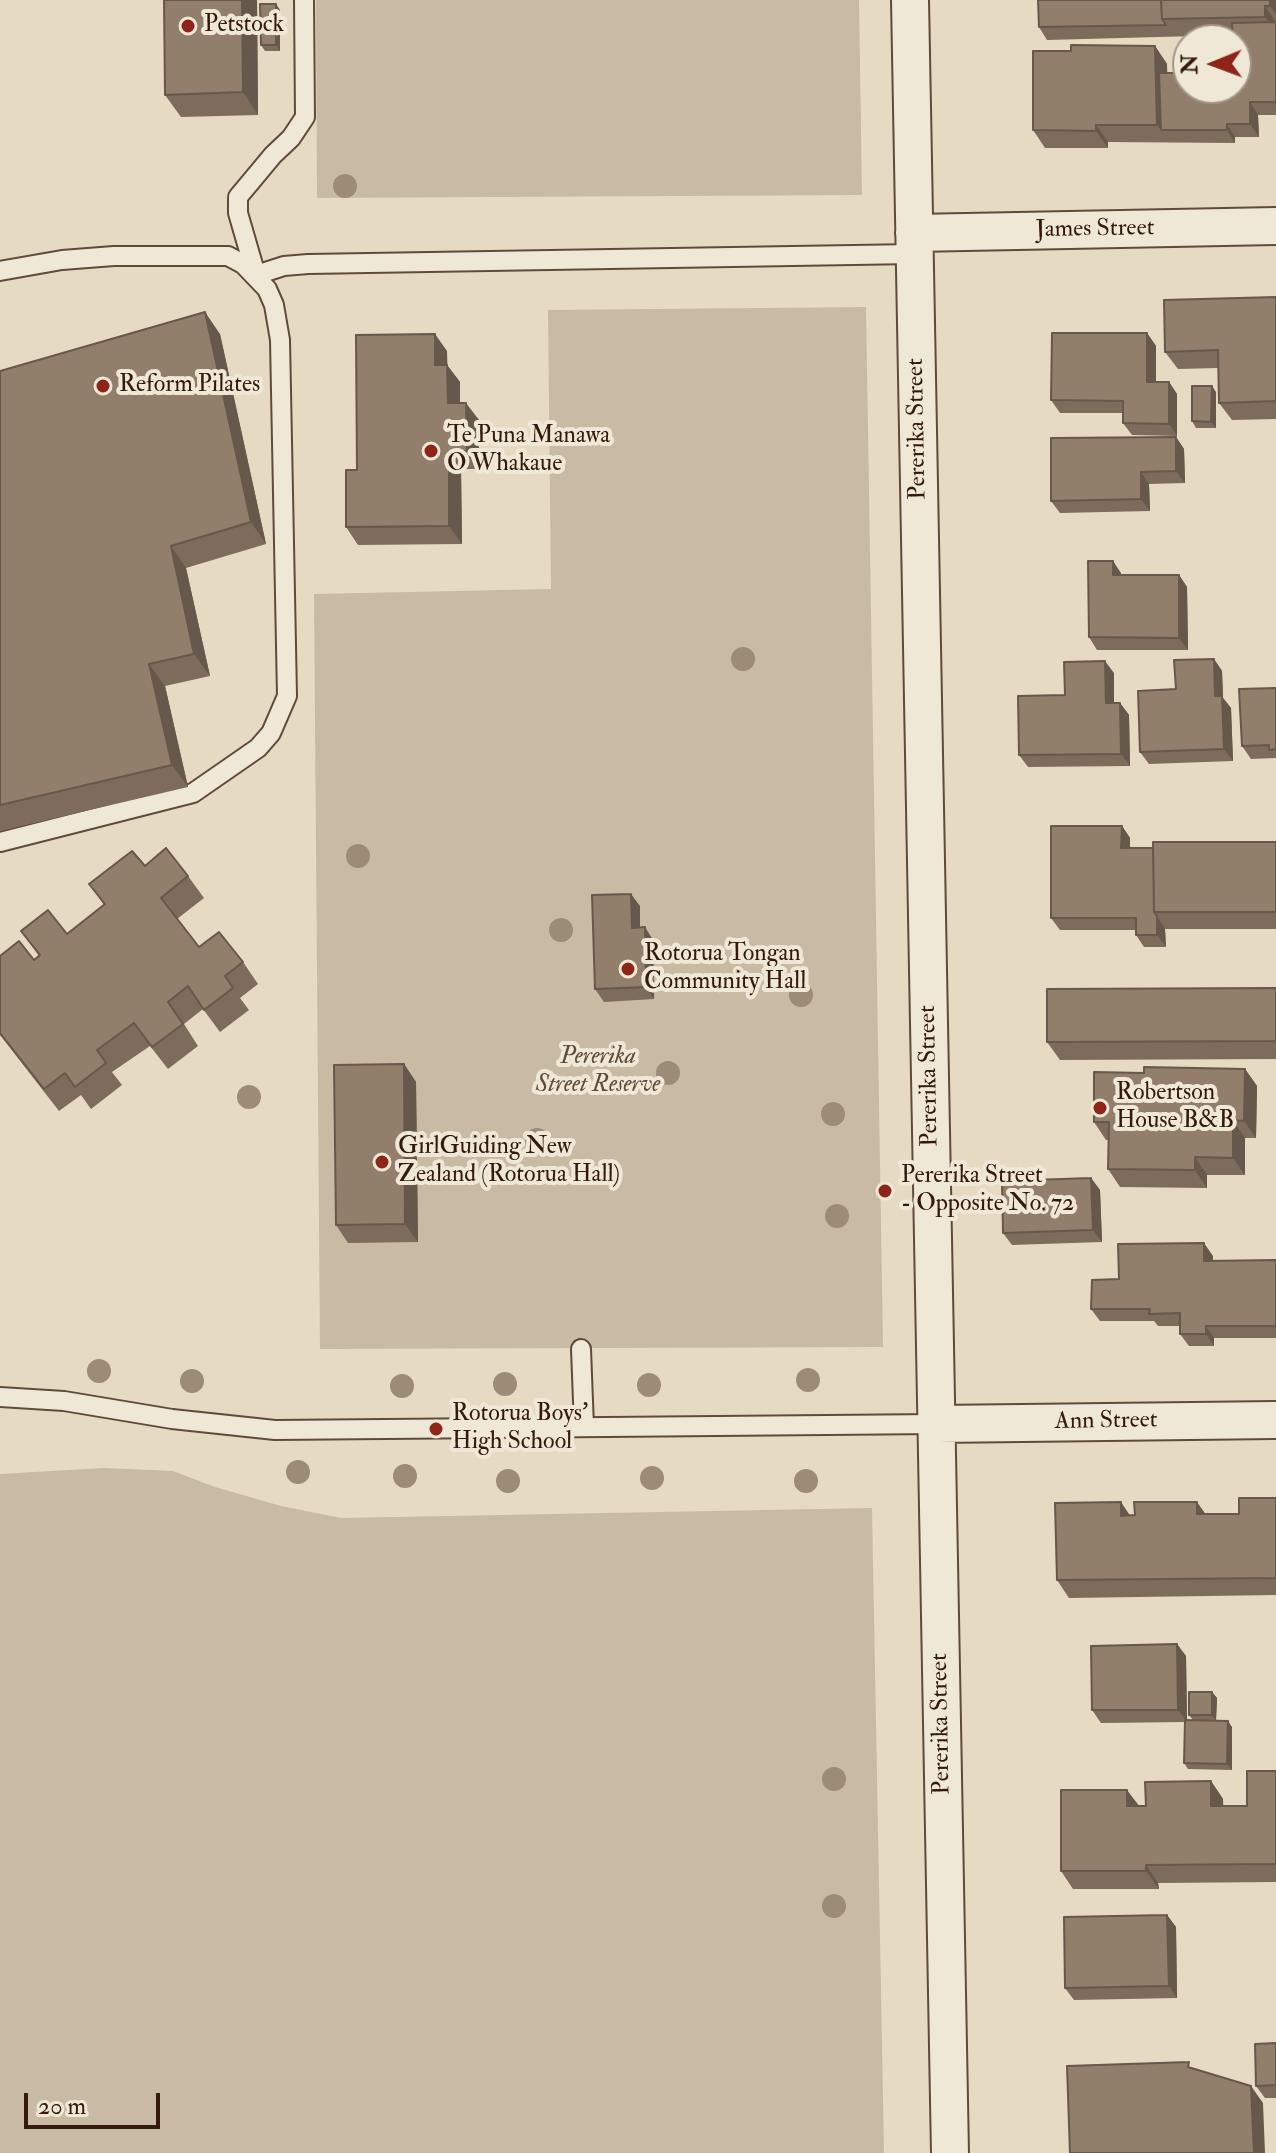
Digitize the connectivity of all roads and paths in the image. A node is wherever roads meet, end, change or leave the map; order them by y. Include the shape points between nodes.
1 (304, 0) edge
2 (910, 0) edge
3 (1276, 226) edge
4 (914, 244) junction
5 (0, 271) edge
6 (256, 275) junction
7 (0, 842) edge
8 (581, 1349) dead end
9 (0, 1397) edge
10 (1276, 1420) edge
11 (937, 1424) junction
12 (584, 1427) junction
13 (950, 2153) edge

1 - 6 lane via 305,117 233,204
2 - 4 street, Pererika Street
3 - 4 street, James Street
4 - 6 lane via 308,264
4 - 11 street, Pererika Street
5 - 6 lane via 62,260 228,256
6 - 7 lane via 274,305 280,340 287,696 280,715 258,748 193,793
8 - 12 lane
9 - 12 lane via 275,1430
10 - 11 street, Ann Street
11 - 12 lane
11 - 13 street, Pererika Street

